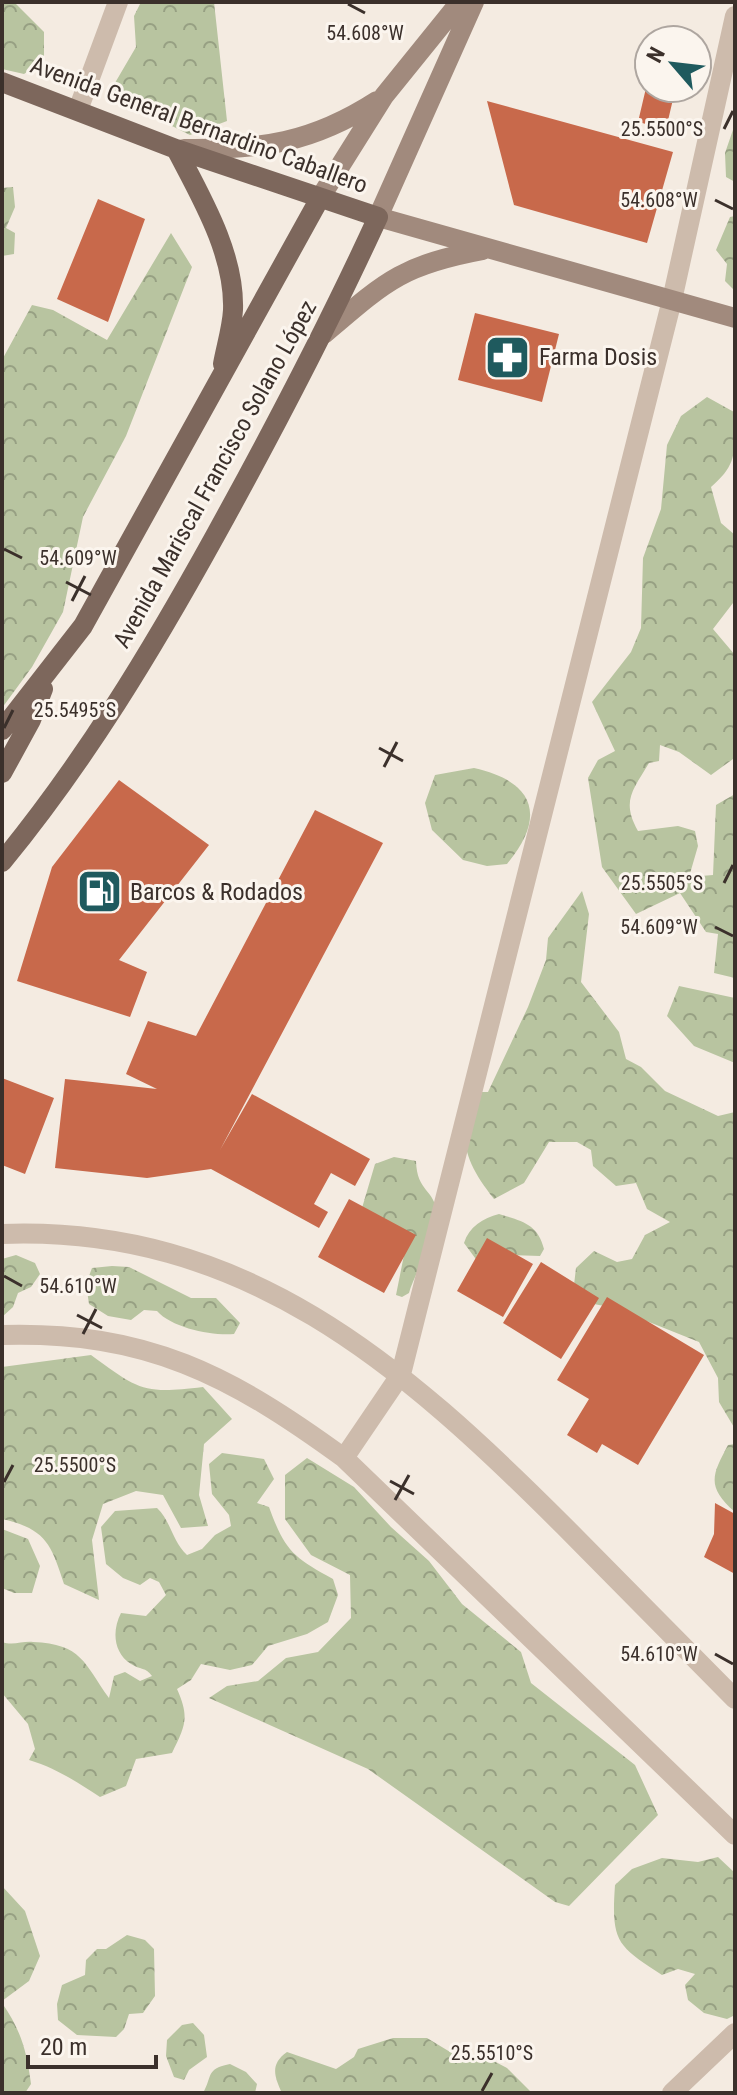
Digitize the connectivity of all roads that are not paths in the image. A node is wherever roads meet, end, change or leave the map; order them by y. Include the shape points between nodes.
1 (118, 2) edge
2 (460, 2) edge
3 (474, 2) edge
4 (735, 16) edge
5 (2, 82) edge
6 (384, 96) junction
7 (78, 110) junction
8 (176, 149) junction
9 (320, 198) junction
10 (378, 217) junction
11 (490, 248) junction
12 (672, 300) junction
13 (735, 318) edge
14 (324, 334) junction
15 (219, 383) junction
16 (49, 674) junction
17 (2, 730) edge
18 (2, 773) edge
19 (2, 862) edge
20 (2, 1234) edge
21 (2, 1335) edge
22 (401, 1374) junction
23 (344, 1458) junction
24 (735, 1699) edge
25 (735, 1835) edge
26 (735, 2033) edge
27 (672, 2093) edge

1 - 7 street
2 - 6 main road, Avenida Mariscal Francisco Solano López
3 - 10 main road, Avenida Mariscal Francisco Solano López
4 - 12 street
5 - 7 main road, Avenida General Bernardino Caballero
6 - 8 main road via 321,132 278,146
6 - 9 main road, Avenida Mariscal Francisco Solano López
7 - 8 main road, Avenida General Bernardino Caballero
8 - 9 main road, Avenida General Bernardino Caballero
8 - 15 main road via 206,206 227,264 233,309
9 - 10 main road, Avenida General Bernardino Caballero
9 - 15 main road, Avenida Mariscal Francisco Solano López
10 - 11 main road
10 - 14 main road, Avenida Mariscal Francisco Solano López
11 - 12 main road
11 - 14 main road via 407,269
12 - 13 main road
12 - 22 street
14 - 19 main road, Avenida Mariscal Francisco Solano López via 161,634 58,795
15 - 16 main road, Avenida Mariscal Francisco Solano López via 83,626
16 - 17 main road, Avenida Mariscal Francisco Solano López
16 - 18 main road
20 - 22 street via 116,1239 179,1255 284,1299 339,1329
21 - 23 street via 119,1342 194,1366 276,1408
22 - 23 street
22 - 24 street via 489,1452
23 - 25 street
26 - 27 street

